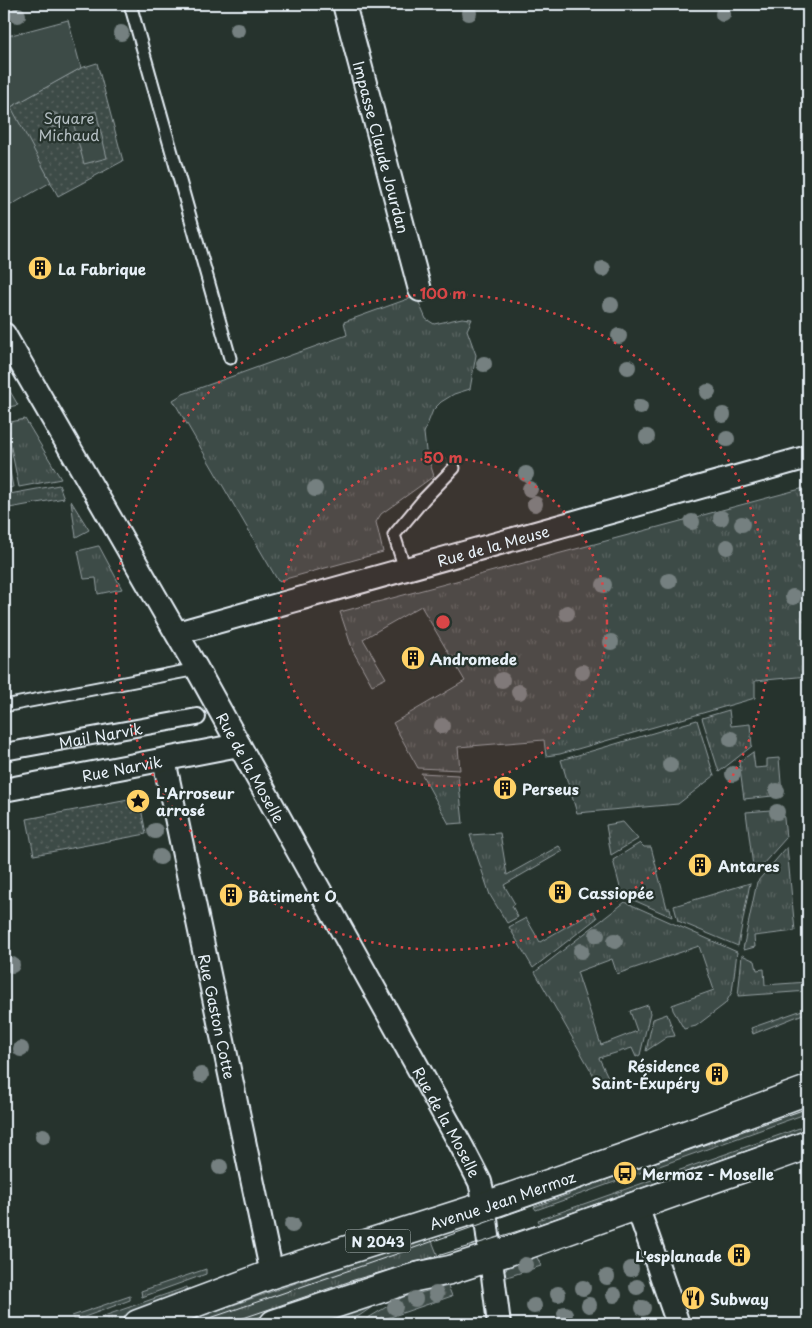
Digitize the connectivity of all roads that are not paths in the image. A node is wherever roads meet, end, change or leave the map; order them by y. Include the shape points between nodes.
1 (130, 4) edge
2 (344, 4) edge
3 (420, 290) dead end
4 (4, 334) edge
5 (230, 358) dead end
6 (808, 457) edge
7 (454, 468) dead end
8 (406, 569) junction
9 (176, 634) junction
10 (197, 669) junction
11 (4, 706) edge
12 (197, 717) dead end
13 (239, 745) junction
14 (4, 752) edge
15 (164, 760) junction
16 (4, 790) edge
17 (808, 1090) edge
18 (808, 1146) edge
19 (485, 1206) junction
20 (637, 1206) junction
21 (490, 1257) junction
22 (272, 1274) junction
23 (138, 1324) edge
24 (276, 1324) edge
25 (499, 1324) edge
26 (678, 1324) edge

1 - 5 lane
2 - 3 street, Impasse Claude Jourdan
4 - 9 street, Rue de la Moselle
6 - 8 street, Rue de la Meuse
7 - 8 lane via 394,535
8 - 9 street, Rue de la Meuse
9 - 10 street, Rue de la Moselle
10 - 11 lane
10 - 13 street, Rue de la Moselle
12 - 14 street, Mail Narvik
13 - 15 street, Rue Narvik
13 - 19 street, Rue de la Moselle via 462,1147 480,1182
15 - 16 street, Rue Narvik
15 - 22 street, Rue Gaston Cotte
17 - 19 main road, Avenue Jean Mermoz
18 - 20 main road
19 - 21 street, Rue de la Moselle
19 - 22 main road, Avenue Jean Mermoz / N 2043
20 - 21 main road
20 - 26 street
21 - 24 main road via 415,1277
21 - 25 street, Rue de la Moselle
22 - 23 main road, Avenue Jean Mermoz / N 2043

